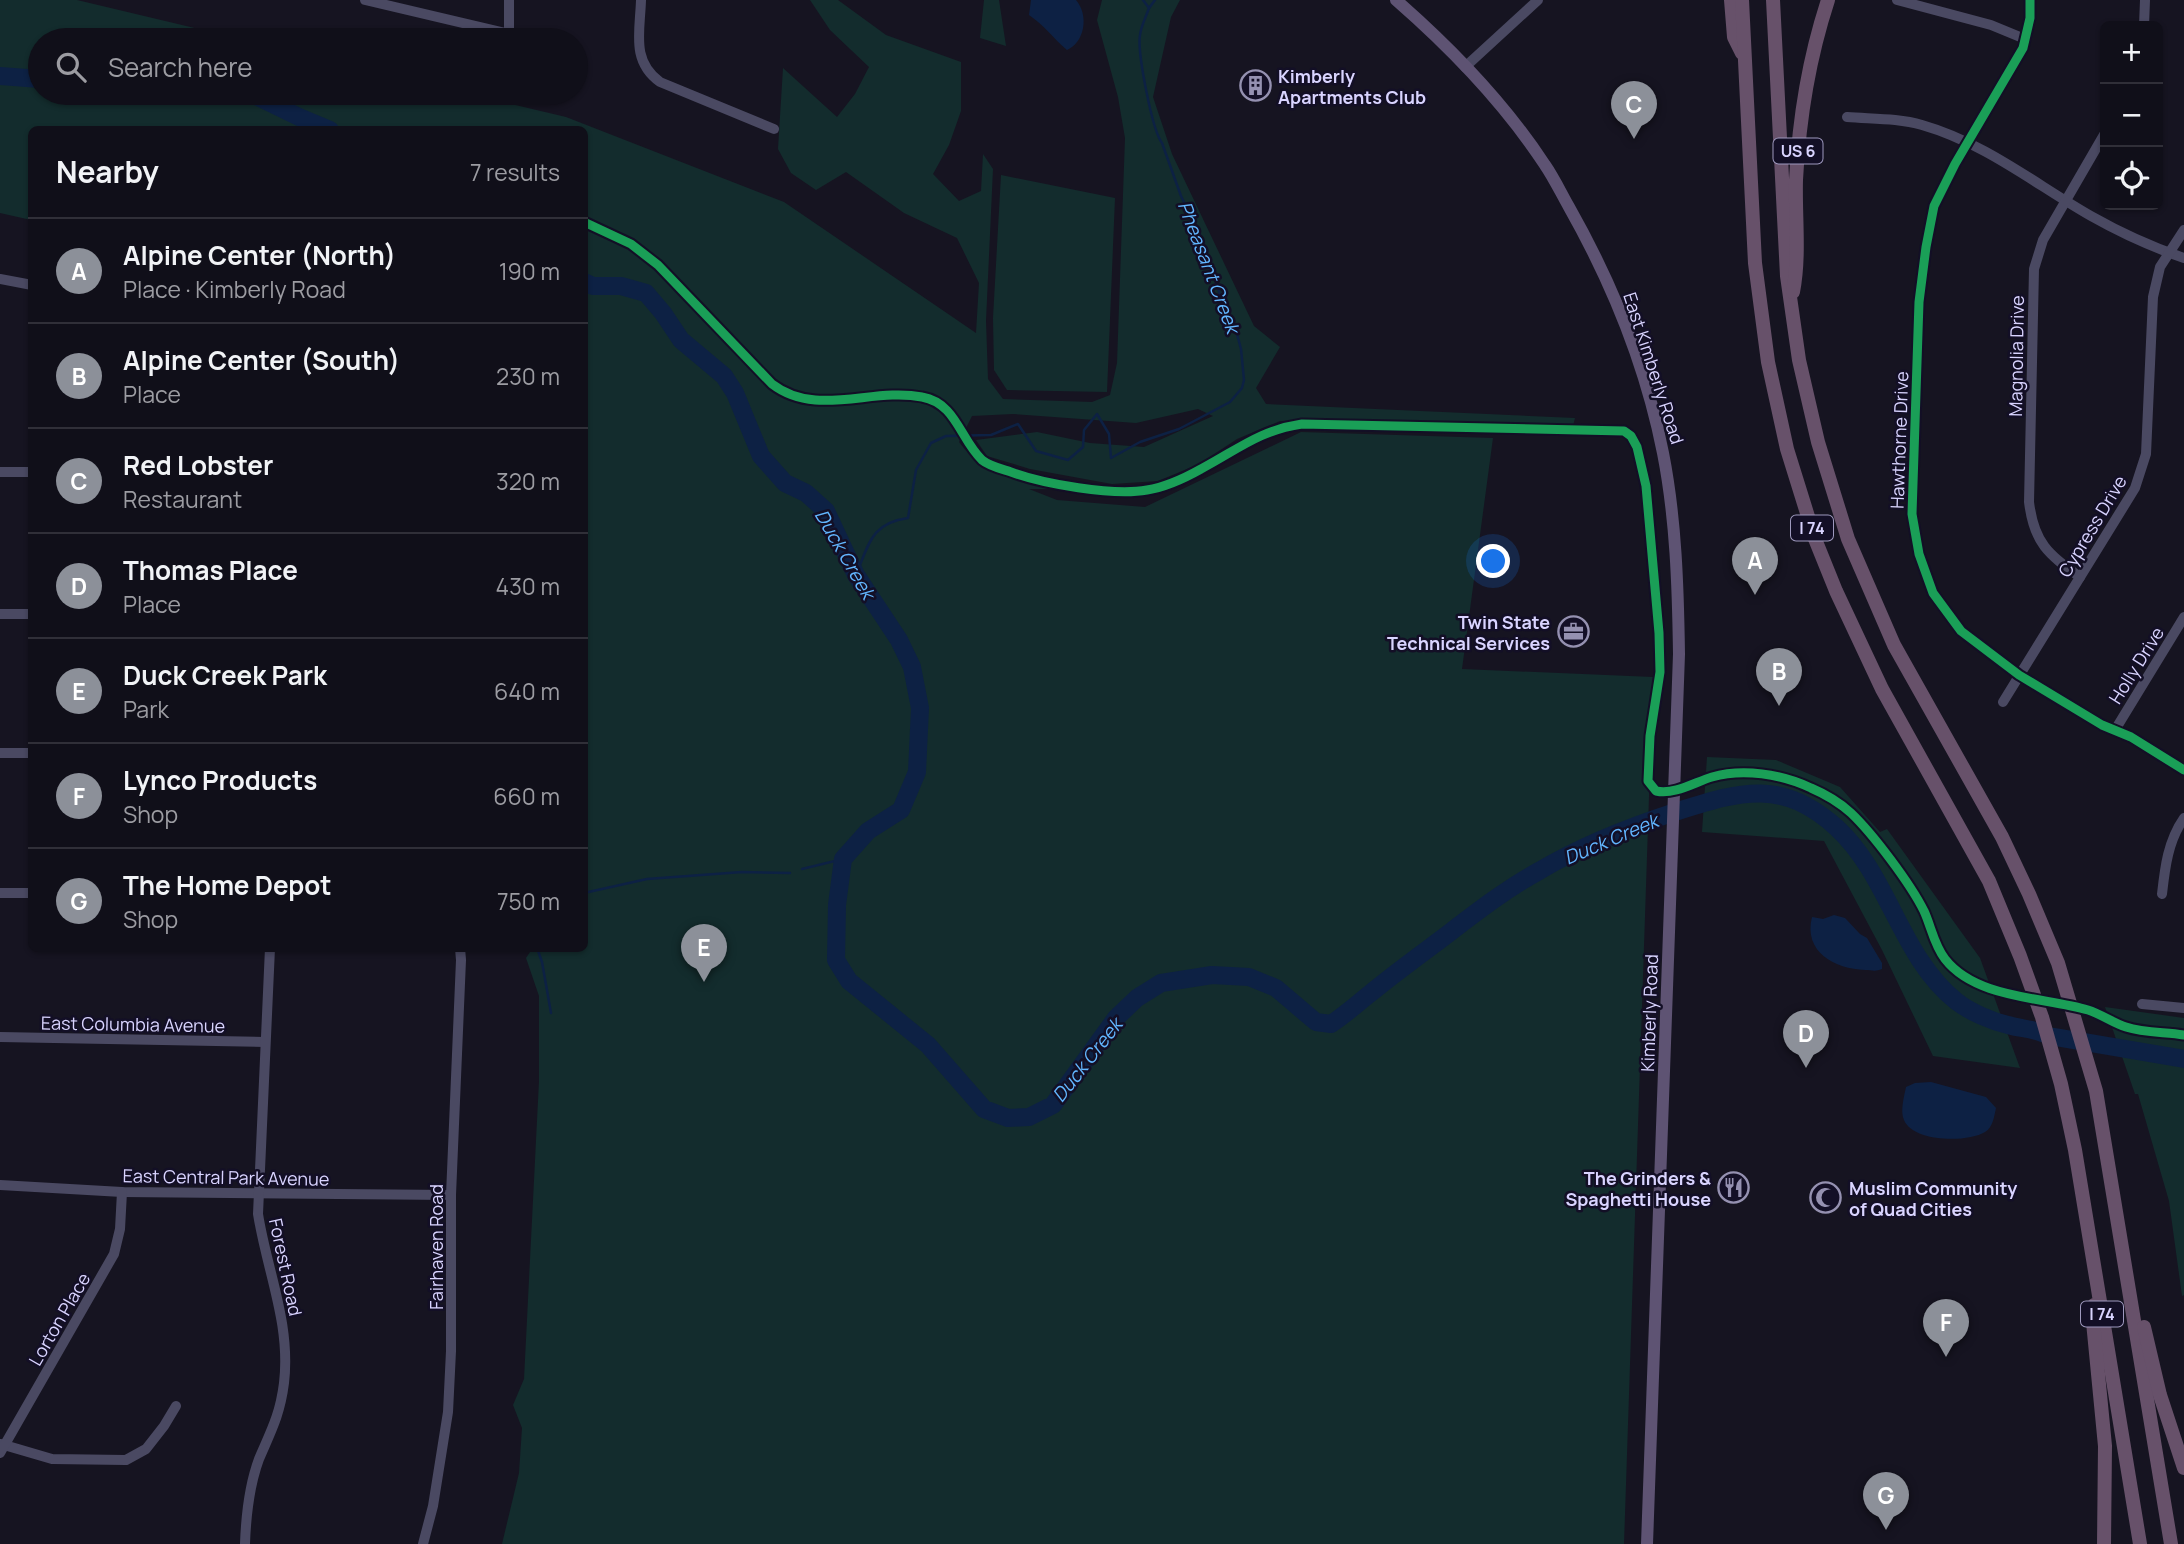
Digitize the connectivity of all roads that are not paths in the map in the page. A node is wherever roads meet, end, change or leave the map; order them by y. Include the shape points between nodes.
1 (365, 0) edge
2 (509, 0) edge
3 (641, 0) edge
4 (1396, 0) edge
5 (1538, 0) edge
6 (1731, 0) edge
7 (1742, 0) edge
8 (1773, 0) edge
9 (1828, 0) edge
10 (1898, 0) edge
11 (2030, 0) edge
12 (2145, 0) edge
13 (382, 2) edge
14 (2144, 21) edge
15 (476, 28) edge
16 (509, 28) edge
17 (2025, 39) junction
18 (1745, 59) junction
19 (1465, 67) junction
20 (1847, 117) dead end
21 (774, 129) dead end
22 (1968, 141) junction
23 (2100, 142) edge
24 (2066, 200) junction
25 (2184, 230) edge
26 (2169, 253) junction
27 (2184, 258) edge
28 (0, 279) edge
29 (28, 284) edge
30 (1791, 304) junction
31 (0, 472) edge
32 (28, 472) edge
33 (1668, 483) joint
34 (2080, 577) junction
35 (0, 614) edge
36 (28, 614) edge
37 (2184, 617) edge
38 (2020, 675) junction
39 (2003, 702) dead end
40 (2115, 730) junction
41 (0, 753) edge
42 (28, 753) edge
43 (2184, 771) edge
44 (2184, 818) edge
45 (0, 893) edge
46 (28, 893) edge
47 (2162, 894) dead end
48 (270, 952) edge
49 (460, 952) edge
50 (2142, 1004) dead end
51 (2184, 1008) edge
52 (0, 1037) edge
53 (265, 1042) junction
54 (0, 1185) edge
55 (122, 1192) junction
56 (258, 1194) junction
57 (451, 1195) junction
58 (2095, 1272) junction
59 (2132, 1300) junction
60 (176, 1406) dead end
61 (2, 1448) edge
62 (2184, 1468) edge
63 (245, 1544) edge
64 (424, 1544) edge
65 (1647, 1544) edge
66 (2104, 1544) edge
67 (2140, 1544) edge
68 (2171, 1544) edge

1 - 13 street
2 - 16 street
3 - 21 street via 639,54 649,74
4 - 19 main road, East Kimberly Road
5 - 19 street
6 - 18 highway via 1734,37
7 - 18 highway, I 74
8 - 30 highway, I 74
9 - 30 highway, US 6 via 1801,117 1795,212 1797,273
10 - 17 street
11 - 17 street, Hawthorne Drive
12 - 14 street
13 - 15 street
17 - 22 street, Hawthorne Drive
18 - 58 highway, I 74 via 1751,208 1763,329 1799,490 1825,565 1862,648 1989,881 2020,956 2061,1084
19 - 33 main road, East Kimberly Road via 1545,165 1592,250 1633,346
20 - 22 street via 1910,122
22 - 24 street
22 - 38 street, Hawthorne Drive via 1934,206 1926,247 1919,302 1912,514 1919,554 1933,593 1961,631
23 - 24 street, Magnolia Drive
24 - 26 street
24 - 34 street, Magnolia Drive via 2043,240 2034,270 2029,502 2040,543
25 - 26 street, Cypress Drive
26 - 27 street
26 - 34 street, Cypress Drive via 2160,267 2153,297 2143,464 2135,488
28 - 29 street
30 - 59 highway, I 74 via 1818,442 1863,576 1894,645 2017,867 2058,963 2096,1091
31 - 32 street
33 - 65 main road, Kimberly Road via 1678,588 1676,775
34 - 38 street, Cypress Drive
35 - 36 street
37 - 40 street, Holly Drive
38 - 39 street, Cypress Drive
38 - 40 street, Hawthorne Drive
40 - 43 street, Hawthorne Drive
41 - 42 street
44 - 47 street via 2169,848
45 - 46 street
48 - 53 street, Forest Road
49 - 57 street, Fairhaven Road
50 - 51 street
52 - 53 street, East Columbia Avenue
53 - 56 street, Forest Road
54 - 55 street, East Central Park Avenue
55 - 56 street, East Central Park Avenue
55 - 61 street, Lorton Place via 114,1254
56 - 57 street, East Central Park Avenue
56 - 63 street, Forest Road via 286,1359 277,1422 253,1481
57 - 64 street, Fairhaven Road via 448,1412
58 - 66 highway via 2093,1322 2105,1446
58 - 67 highway, I 74
59 - 62 highway via 2147,1333 2160,1395
59 - 68 highway, I 74
60 - 61 street via 146,1449 126,1460 52,1460

